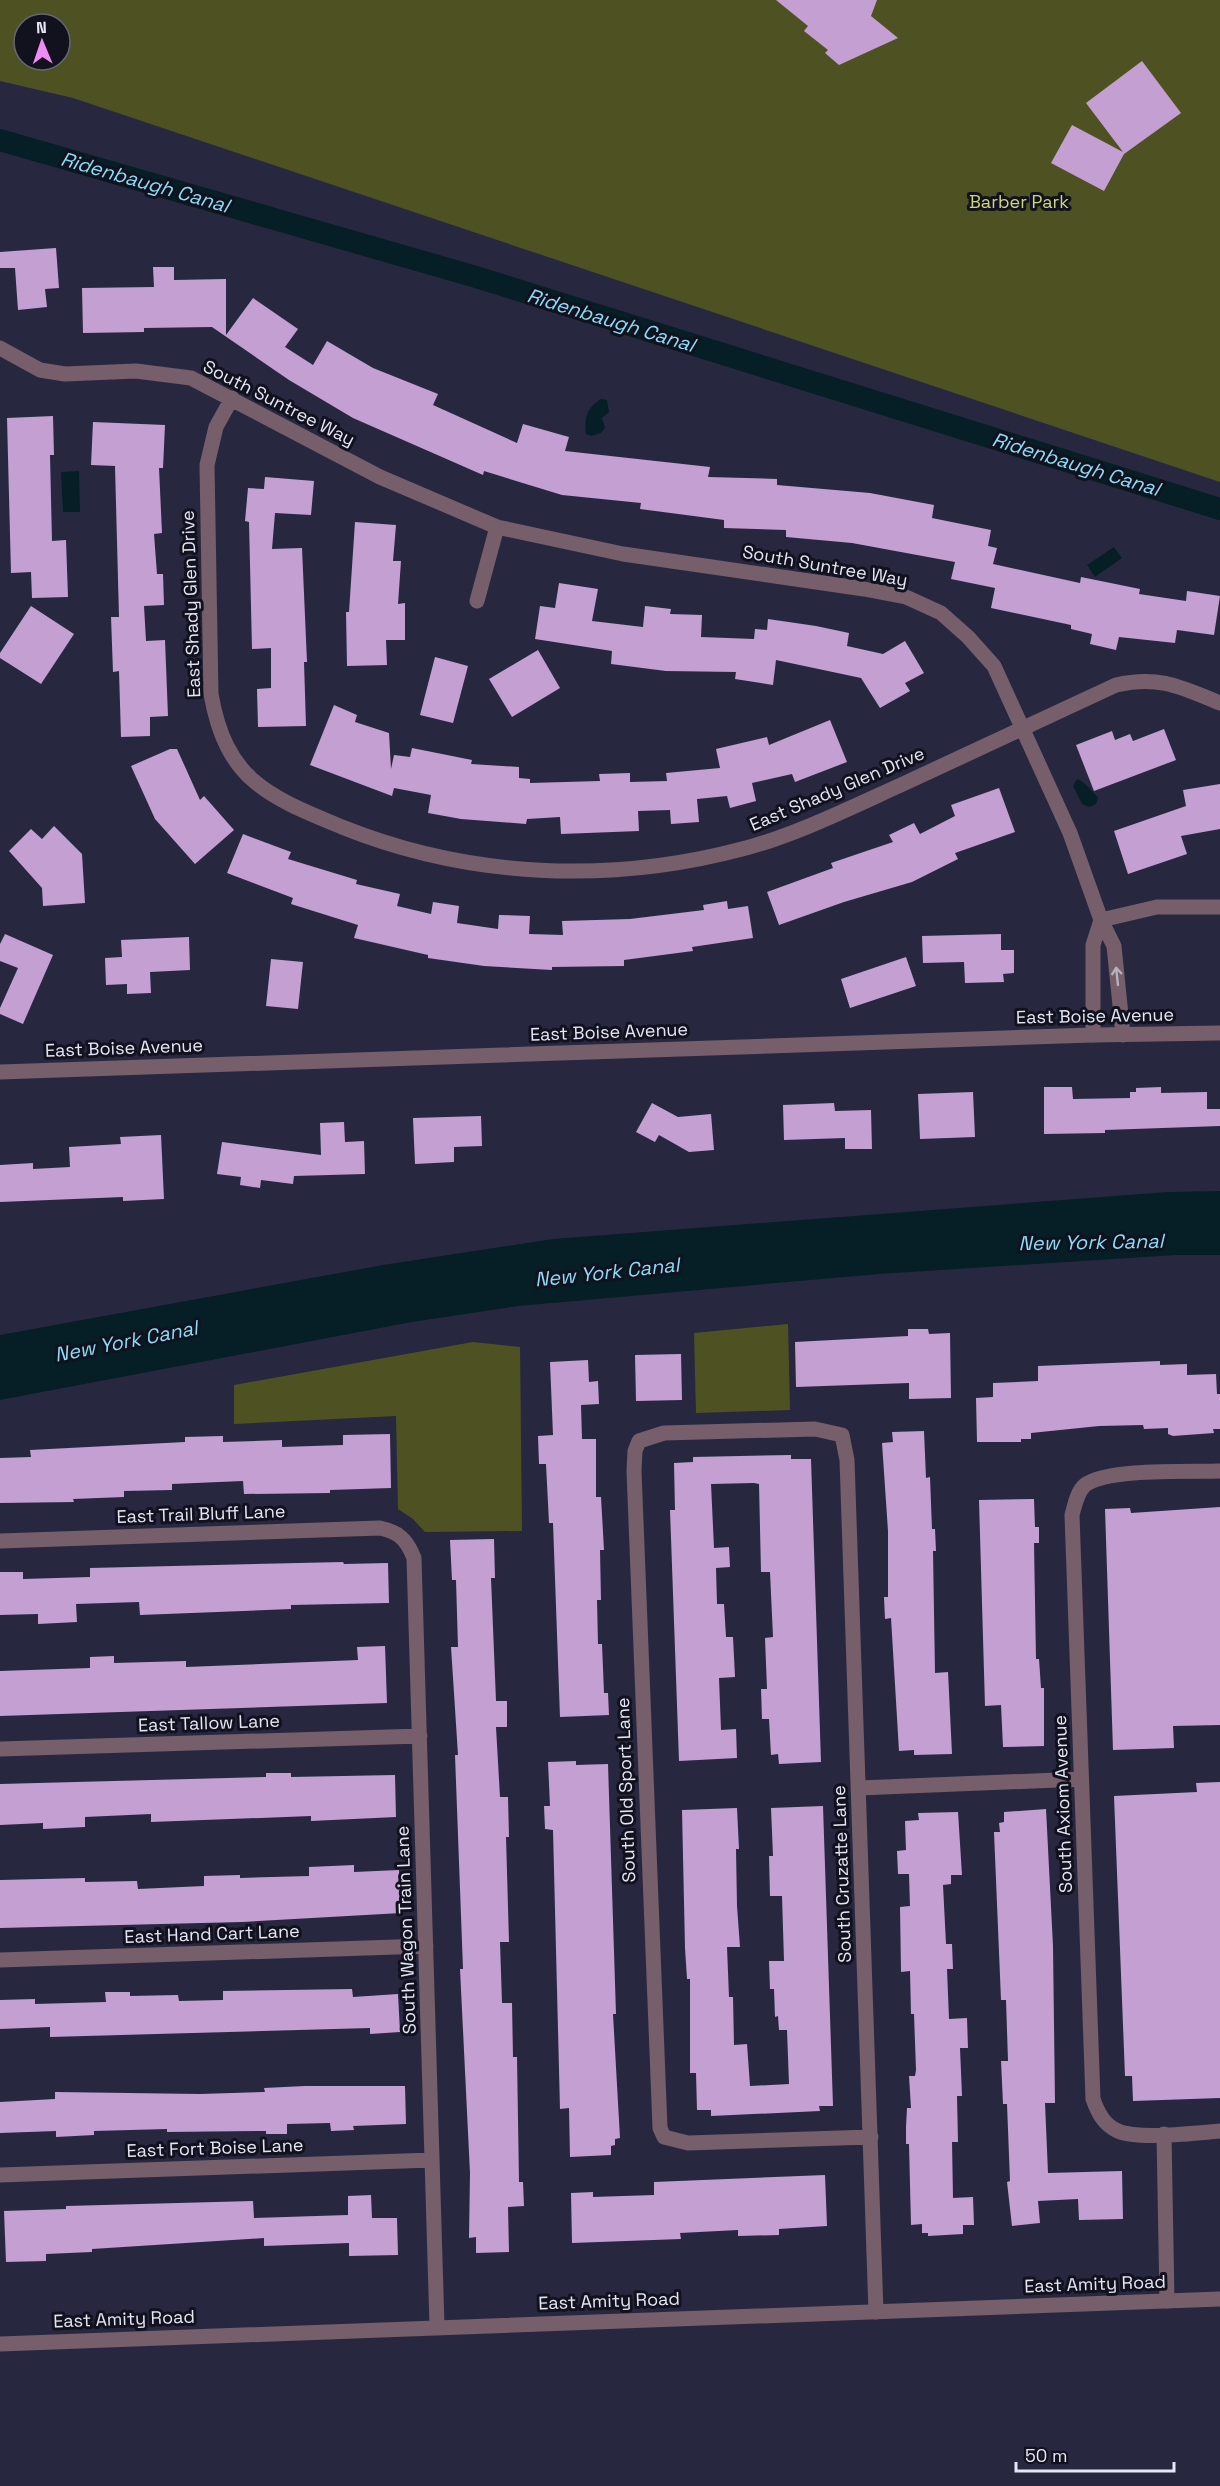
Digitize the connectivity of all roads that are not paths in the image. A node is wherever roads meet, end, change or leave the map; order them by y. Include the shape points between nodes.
1 (1, 352) edge
2 (232, 398) junction
3 (496, 527) junction
4 (477, 601) dead end
5 (1220, 703) edge
6 (1021, 729) junction
7 (1220, 907) edge
8 (1101, 920) junction
9 (1220, 1033) edge
10 (1093, 1035) junction
11 (1124, 1035) junction
12 (0, 1071) edge
13 (842, 1435) joint
14 (1220, 1471) edge
15 (402, 1536) joint
16 (0, 1541) edge
17 (420, 1736) junction
18 (0, 1749) edge
19 (1081, 1779) junction
20 (859, 1788) junction
21 (426, 1946) junction
22 (0, 1960) edge
23 (1220, 2132) edge
24 (1164, 2134) junction
25 (871, 2137) junction
26 (432, 2160) junction
27 (0, 2175) edge
28 (1220, 2299) edge
29 (1167, 2301) junction
30 (876, 2312) junction
31 (437, 2326) junction
32 (0, 2344) edge

1 - 2 street, South Suntree Way via 40,370 65,374 136,371 190,378
2 - 3 street, South Suntree Way via 381,477
2 - 6 street, East Shady Glen Drive via 216,427 207,465 211,694 216,724 248,779 327,821 384,844 466,863 555,873 654,868 744,849 848,809
3 - 4 street
3 - 6 street, South Suntree Way via 623,554 906,597 941,613 981,651 994,666
5 - 6 street, East Shady Glen Drive via 1166,681 1141,679 1116,685
6 - 8 street, South Suntree Way via 1070,833
7 - 8 street via 1157,907
8 - 10 street via 1093,945
11 -> 8 street, South Suntree Way via 1114,946
9 - 11 street, East Boise Avenue
10 - 11 street, East Boise Avenue
10 - 12 street, East Boise Avenue
13 - 20 street, South Cruzatte Lane via 847,1460
13 - 25 street, South Old Sport Lane via 815,1429 664,1433 639,1441 635,1451 658,2112 664,2137 688,2143
14 - 19 street, South Axiom Avenue via 1110,1475 1084,1486 1077,1497 1072,1515
15 - 16 street, East Trail Bluff Lane via 380,1528
15 - 17 street, South Wagon Train Lane via 414,1558
17 - 18 street, East Tallow Lane
17 - 21 street, South Wagon Train Lane
19 - 20 street
19 - 24 street, South Axiom Avenue via 1093,2099 1103,2120 1118,2131 1133,2135
20 - 25 street, South Cruzatte Lane
21 - 22 street, East Hand Cart Lane
21 - 26 street, South Wagon Train Lane
23 - 24 street
24 - 29 street
25 - 30 street, South Cruzatte Lane
26 - 27 street, East Fort Boise Lane
26 - 31 street, South Wagon Train Lane
28 - 29 street, East Amity Road
29 - 30 street, East Amity Road
30 - 31 street, East Amity Road
31 - 32 street, East Amity Road

